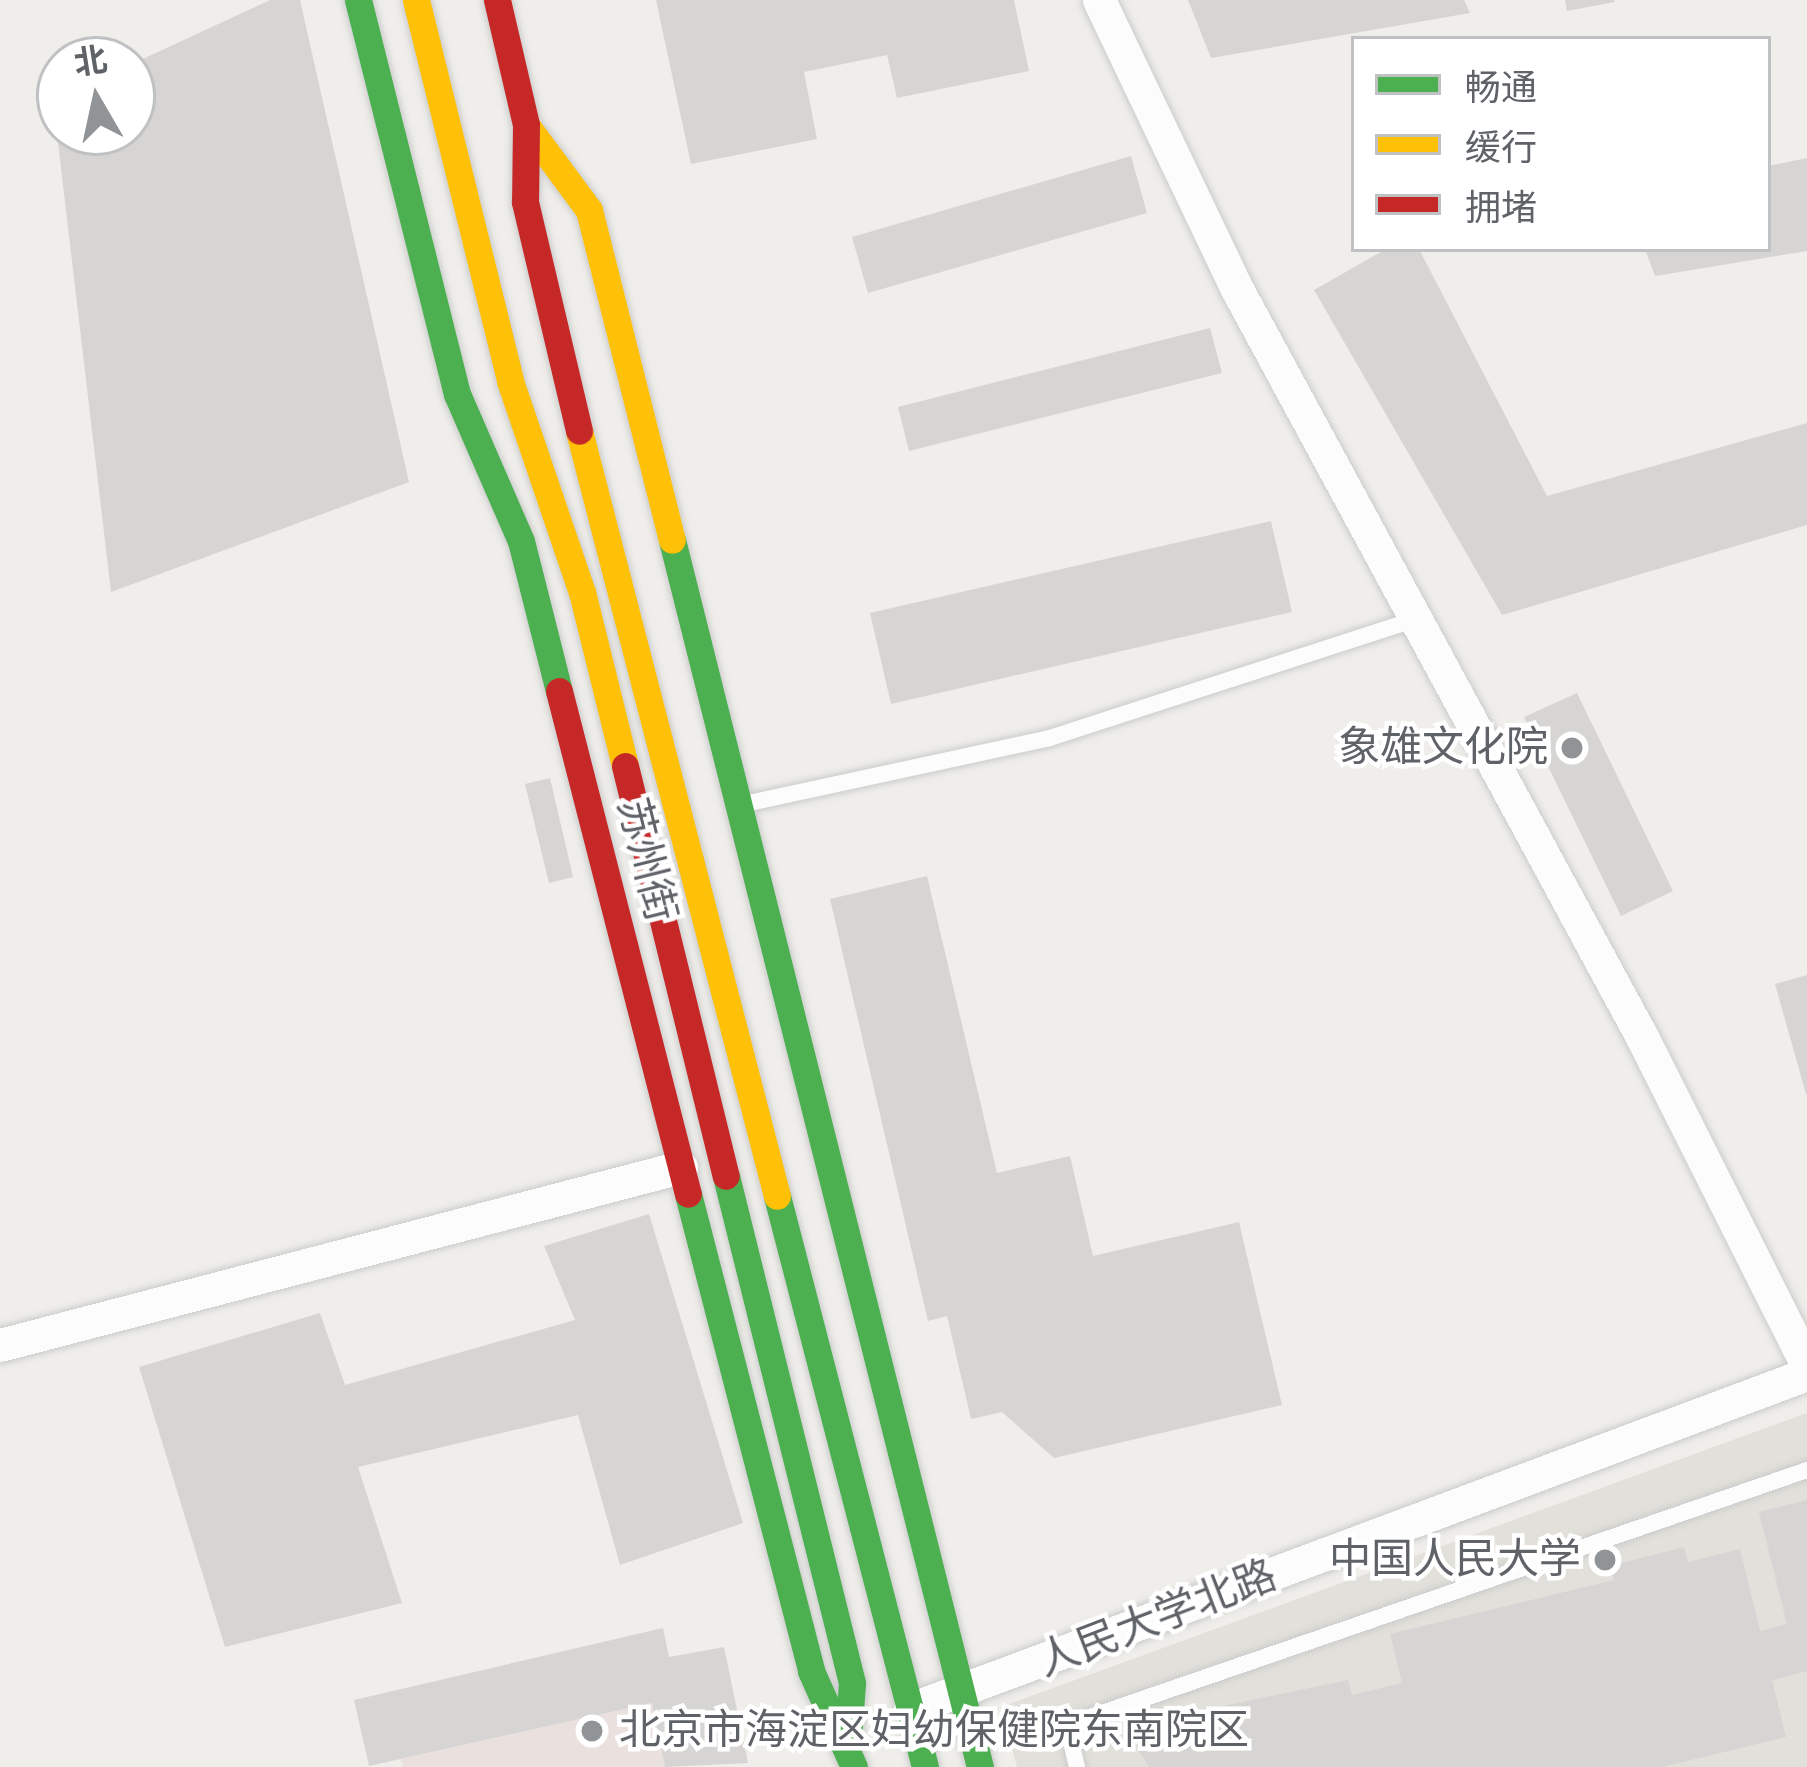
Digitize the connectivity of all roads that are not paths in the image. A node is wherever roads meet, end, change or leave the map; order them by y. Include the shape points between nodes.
1 (358, 0) edge
2 (416, 0) edge
3 (496, 0) edge
4 (1099, 0) edge
5 (526, 125) junction
6 (1416, 620) junction
7 (739, 805) junction
8 (681, 1167) junction
9 (0, 1346) edge
10 (1807, 1369) edge
11 (1807, 1470) edge
12 (962, 1691) junction
13 (910, 1709) junction
14 (851, 1755) edge
15 (925, 1767) edge
16 (980, 1767) edge
17 (1078, 1767) edge

1 - 8 main road, 苏州街 via 458,394 521,541
2 - 14 main road, 苏州街 via 511,381 582,592 852,1683
3 - 5 main road, 苏州街
4 - 6 street via 1237,289
5 - 7 main road, 苏州街 via 589,210
5 - 13 main road, 苏州街 via 525,202 581,440
6 - 7 lane via 1050,738
6 - 10 street via 1642,1036
7 - 12 main road, 苏州街
8 - 9 street
8 - 14 main road, 苏州街 via 811,1671
10 - 12 street, 人民大学北路
11 - 17 lane via 1067,1725
12 - 13 street, 人民大学北路
12 - 16 main road, 苏州街
13 - 15 main road, 苏州街

